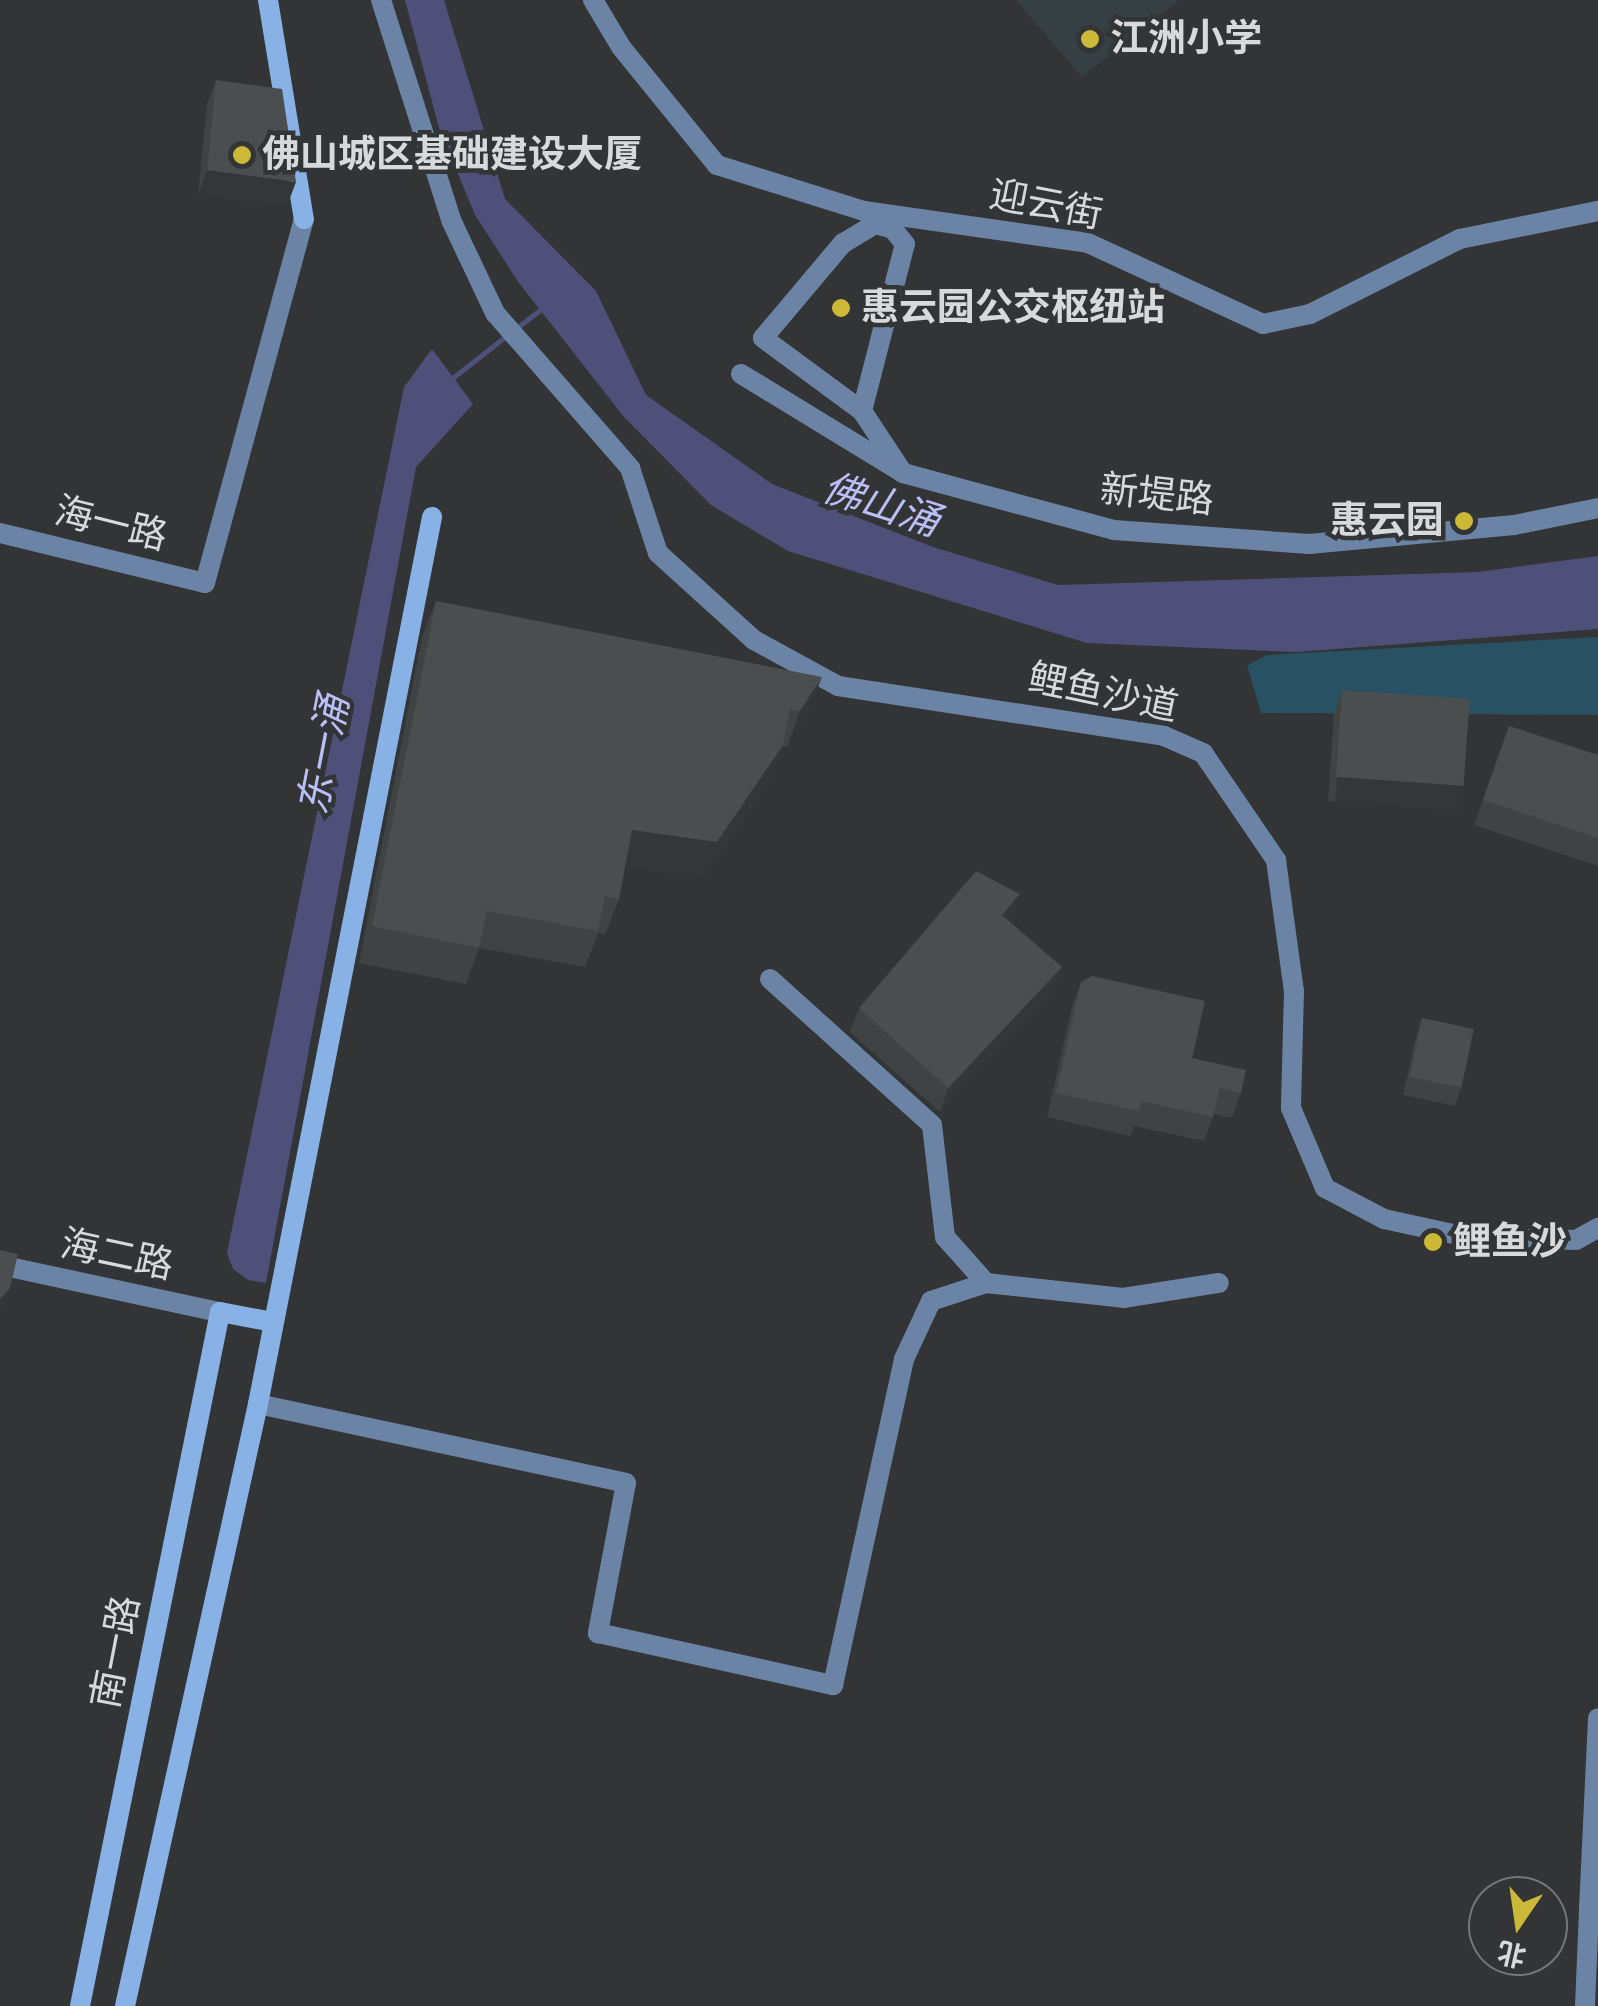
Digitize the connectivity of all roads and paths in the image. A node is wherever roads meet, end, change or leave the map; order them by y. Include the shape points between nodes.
1 (268, 0) edge
2 (381, 0) edge
3 (593, 0) edge
4 (1598, 211) edge
5 (304, 220) joint
6 (741, 374) dead end
7 (862, 411) junction
8 (903, 473) junction
9 (1598, 508) edge
10 (432, 517) dead end
11 (0, 534) edge
12 (770, 980) dead end
13 (1598, 1228) edge
14 (0, 1266) edge
15 (986, 1283) junction
16 (1219, 1284) dead end
17 (220, 1312) junction
18 (274, 1322) junction
19 (258, 1404) junction
20 (1598, 1718) edge
21 (80, 2006) edge
22 (125, 2006) edge
23 (1585, 2006) edge

1 - 5 main road
2 - 13 street, 鲤鱼沙道 via 452,222 504,323 630,468 658,553 754,640 838,686 1164,736 1203,753 1276,860 1294,992 1291,1108 1324,1188 1384,1219 1462,1236 1576,1240
3 - 4 street, 迎云街 via 621,48 718,165 864,210 1088,243 1262,324 1310,314 1460,239
5 - 11 street, 海一路 via 204,583
6 - 8 street, 新堤路
7 - 7 street via 905,244 893,229 874,224 843,243 763,338
7 - 8 street
8 - 9 street, 新堤路 via 1114,530 1309,544 1514,525
10 - 18 main road
12 - 15 street via 932,1125 945,1237
14 - 17 street, 海二路
15 - 16 street via 1123,1298
15 - 19 street via 931,1301 904,1359 833,1684 598,1632 626,1483
17 - 18 main road
17 - 21 main road, 南一路
18 - 19 main road
19 - 22 main road
20 - 23 street

